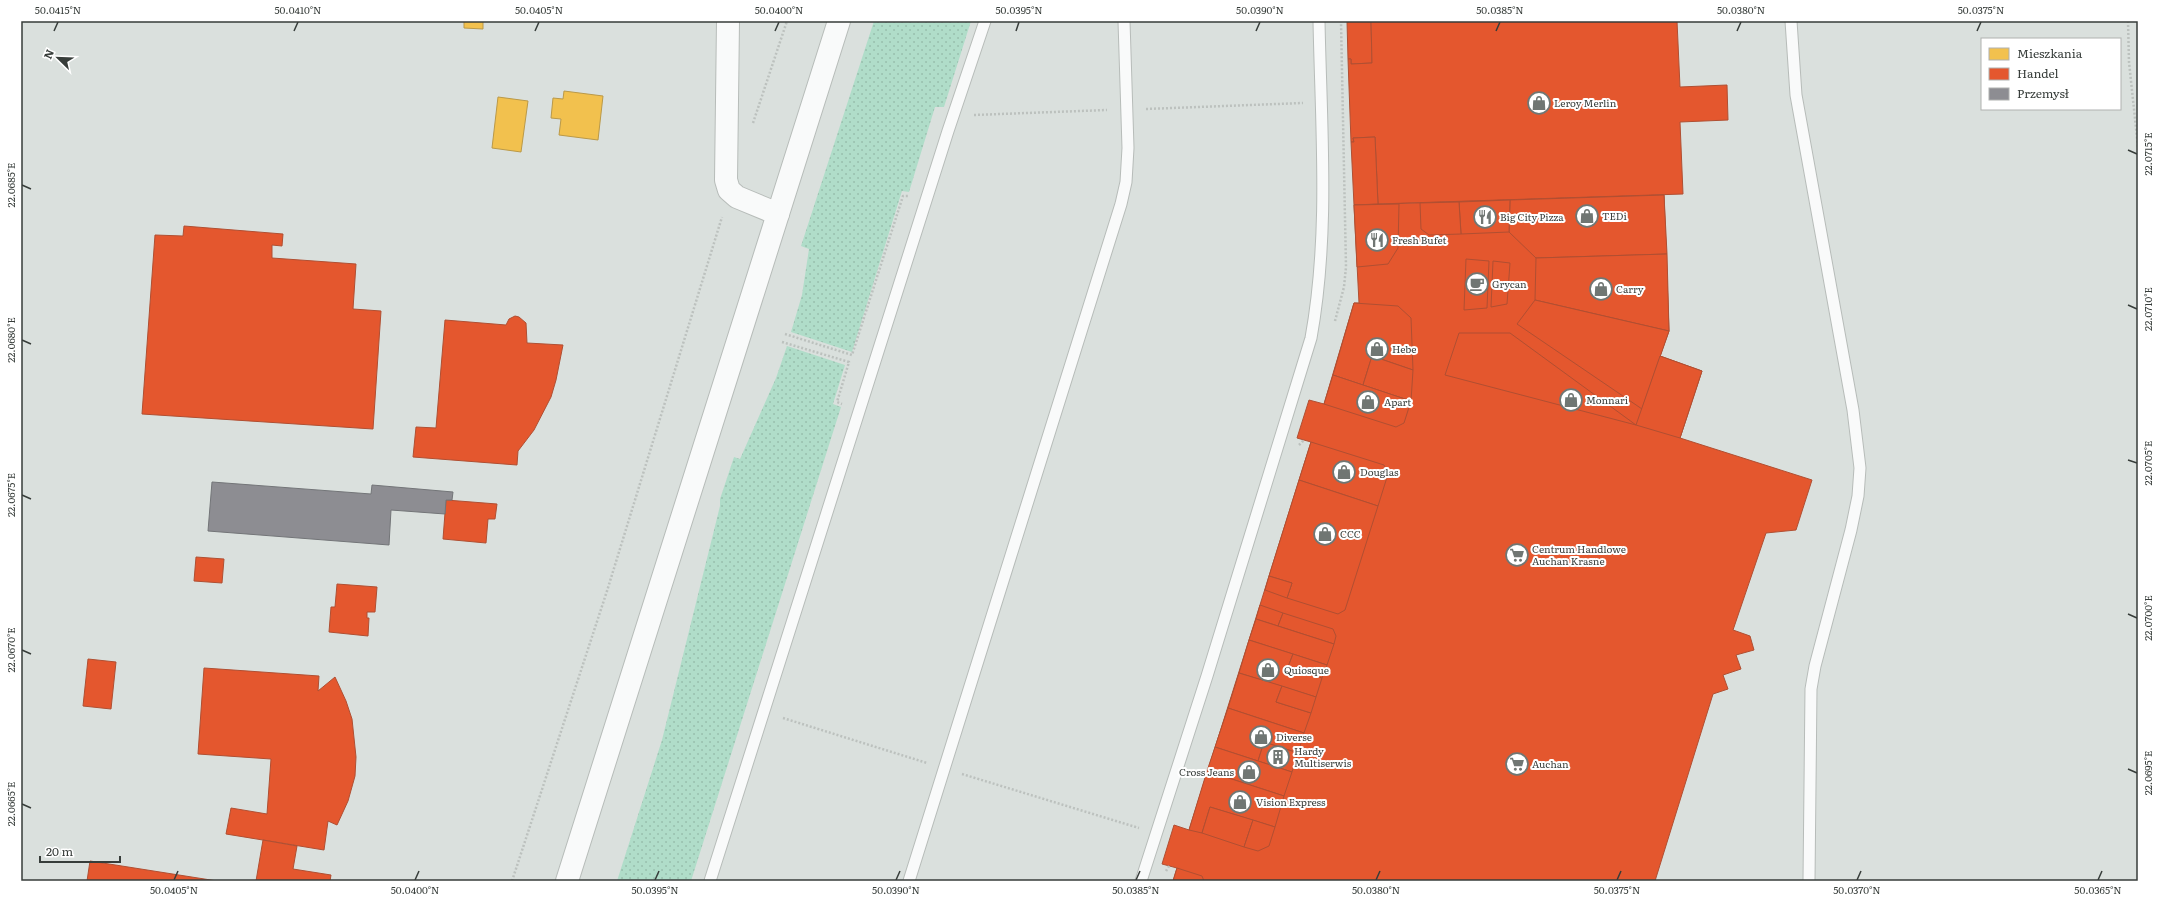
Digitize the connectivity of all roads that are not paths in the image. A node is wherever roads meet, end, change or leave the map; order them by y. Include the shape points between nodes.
1 (728, 21) edge
2 (839, 21) edge
3 (985, 21) edge
4 (1124, 21) edge
5 (1319, 21) edge
6 (1791, 21) edge
7 (778, 214) junction
8 (567, 881) edge
9 (710, 881) edge
10 (909, 881) edge
11 (1141, 881) edge
12 (1810, 881) edge

1 - 7 main road via 726,180 730,192 737,197
2 - 7 main road
3 - 9 lane
4 - 10 lane via 1128,148 1126,182 1121,204
5 - 11 lane via 1324,204 1311,338
6 - 12 lane via 1796,95 1853,410 1860,468 1858,496 1851,530 1811,689
7 - 8 main road

